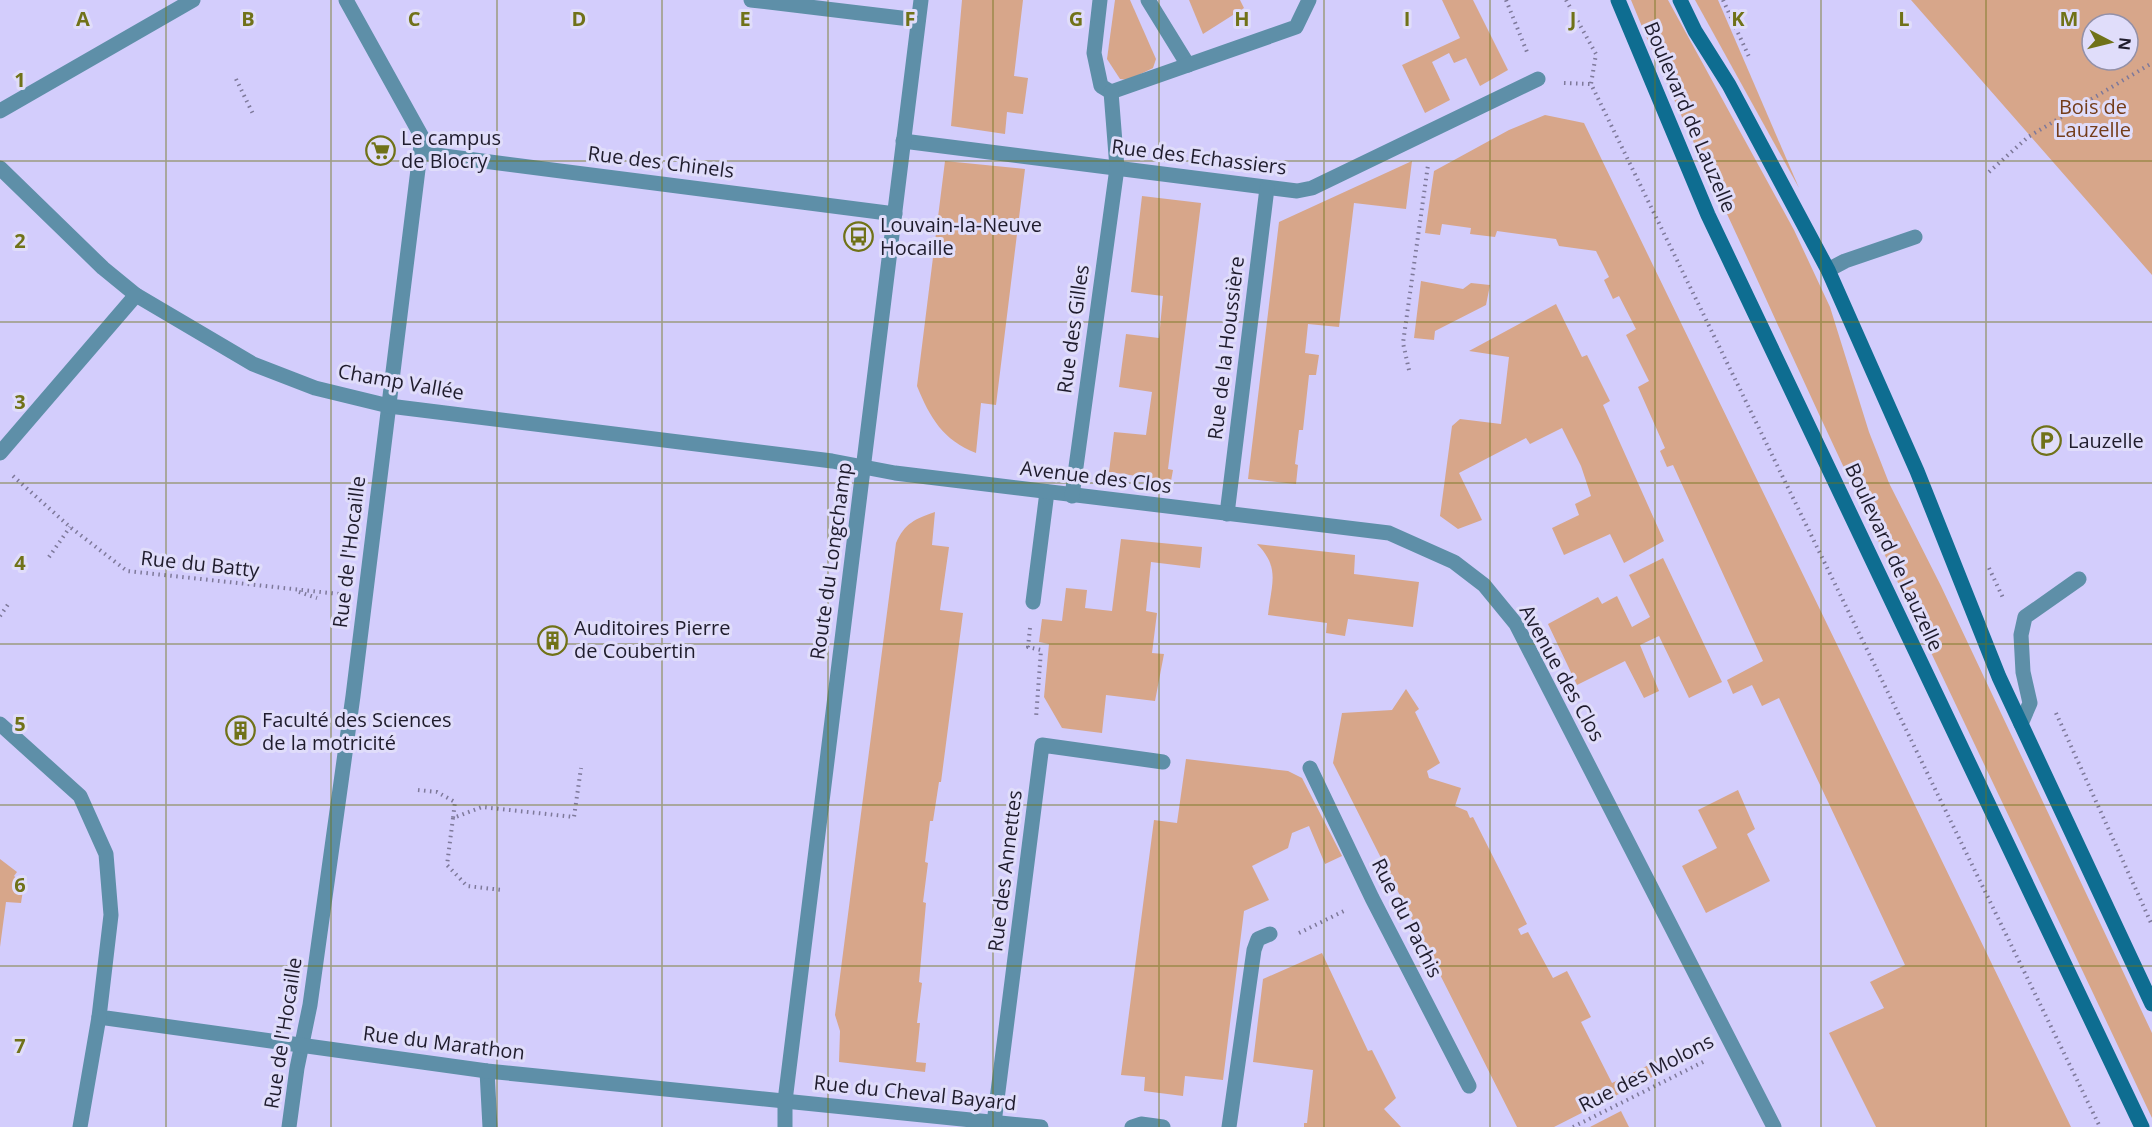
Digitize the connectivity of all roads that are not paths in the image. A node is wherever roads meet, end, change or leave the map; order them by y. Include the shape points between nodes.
1 (193, 0) edge
2 (346, 0) edge
3 (751, 0) edge
4 (921, 0) edge
5 (1100, 0) edge
6 (1148, 0) edge
7 (1309, 0) edge
8 (1618, 0) edge
9 (1680, 0) edge
10 (918, 20) junction
11 (1188, 65) junction
12 (1538, 79) road end
13 (1111, 92) junction
14 (0, 111) edge
15 (903, 141) junction
16 (421, 153) junction
17 (0, 168) edge
18 (1117, 168) junction
19 (1267, 188) junction
20 (895, 213) junction
21 (1915, 237) dead end
22 (1828, 270) junction
23 (136, 295) junction
24 (389, 406) junction
25 (0, 453) edge
26 (865, 467) junction
27 (1047, 492) junction
28 (1072, 496) junction
29 (1227, 514) junction
30 (2079, 579) dead end
31 (1033, 602) road end
32 (0, 724) edge
33 (2021, 724) junction
34 (1163, 762) dead end
35 (1310, 768) dead end
36 (1270, 934) road end
37 (2152, 1004) edge
38 (99, 1017) junction
39 (301, 1046) junction
40 (487, 1071) junction
41 (1468, 1086) dead end
42 (785, 1101) junction
43 (994, 1123) junction
44 (1018, 1126) edge
45 (80, 1127) edge
46 (289, 1127) edge
47 (490, 1127) edge
48 (785, 1127) edge
49 (1041, 1127) edge
50 (1132, 1127) edge
51 (1163, 1127) edge
52 (1229, 1127) edge
53 (1774, 1127) edge
54 (2142, 1127) edge

1 - 14 street
2 - 16 street, Rue de l'Hocaille via 422,137
3 - 10 street
4 - 10 street, Route du Longchamp
5 - 13 street via 1094,53 1101,86
6 - 11 street
7 - 11 street via 1296,27
8 - 54 main road, Boulevard de Lauzelle via 1708,215
9 - 22 main road, Boulevard de Lauzelle
10 - 15 street, Route du Longchamp
11 - 13 street
12 - 19 street, Rue des Echassiers via 1312,188
13 - 18 street, Rue des Gilles
15 - 18 street, Rue des Echassiers
15 - 20 street, Route du Longchamp
16 - 20 street, Rue des Chinels
16 - 24 street, Rue de l'Hocaille
17 - 23 street, Champ Vallée
18 - 19 street, Rue des Echassiers
18 - 28 street, Rue des Gilles
19 - 29 street, Rue de la Houssière
20 - 26 street, Route du Longchamp
21 - 22 street
22 - 33 main road, Boulevard de Lauzelle via 1917,471
23 - 24 street, Champ Vallée via 254,364 315,388
23 - 25 street
24 - 26 street, Champ Vallée
24 - 39 street, Rue de l'Hocaille via 352,706
26 - 27 street, Avenue des Clos
26 - 42 street, Route du Longchamp
27 - 28 street, Avenue des Clos
27 - 31 street
28 - 29 street, Avenue des Clos
29 - 53 street, Avenue des Clos via 1389,533 1454,562 1484,585 1516,624
30 - 33 street via 2025,617 2021,635 2023,672 2030,703
32 - 38 street via 80,796 106,854 111,915
33 - 37 main road, Boulevard de Lauzelle
34 - 43 street, Rue des Annettes via 1042,745
35 - 41 street, Rue du Pachis
36 - 52 street via 1258,939 1254,950
38 - 39 street, Rue du Marathon
38 - 45 street
39 - 40 street, Rue du Marathon
39 - 46 street, Rue de l'Hocaille
40 - 42 street, Rue du Marathon
40 - 47 street
42 - 43 street, Rue du Cheval Bayard
42 - 48 street, Route du Longchamp
43 - 44 street, Rue du Cheval Bayard
44 - 49 street, Rue du Cheval Bayard
50 - 51 street

